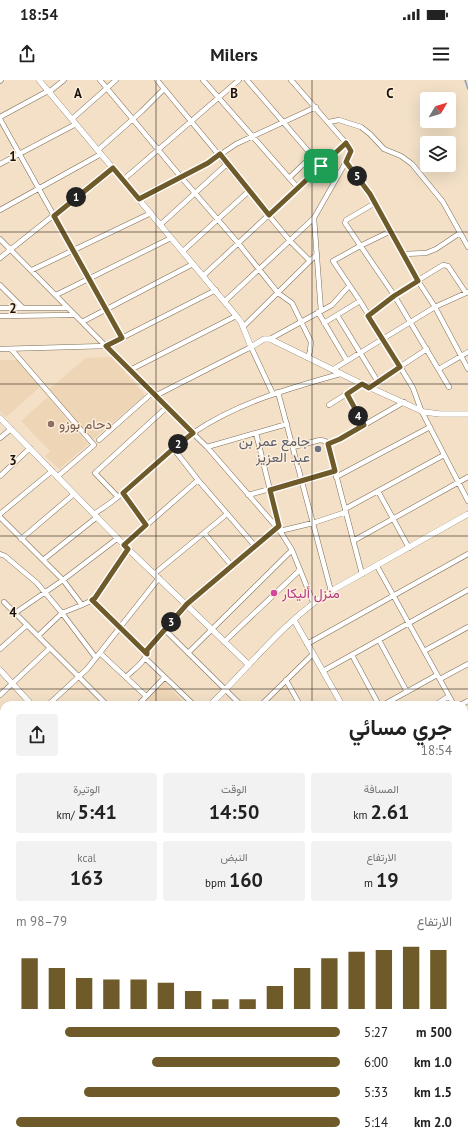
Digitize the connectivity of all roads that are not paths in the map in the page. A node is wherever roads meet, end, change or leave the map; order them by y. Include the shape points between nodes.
1 (39, 80) edge
2 (64, 80) edge
3 (100, 80) edge
4 (116, 80) edge
5 (157, 80) edge
6 (203, 80) edge
7 (239, 80) edge
8 (247, 80) edge
9 (291, 80) edge
10 (107, 88) junction
11 (164, 88) junction
12 (49, 92) junction
13 (218, 97) junction
14 (316, 107) junction
15 (0, 118) edge
16 (133, 120) junction
17 (191, 120) junction
18 (74, 121) junction
19 (284, 122) junction
20 (329, 122) junction
21 (252, 137) junction
22 (346, 143) junction
23 (158, 149) junction
24 (99, 152) junction
25 (20, 154) junction
26 (220, 154) junction
27 (313, 155) junction
28 (346, 162) junction
29 (0, 164) edge
30 (227, 164) junction
31 (321, 166) junction
32 (113, 168) junction
33 (181, 177) junction
34 (288, 178) junction
35 (123, 180) junction
36 (39, 188) junction
37 (298, 188) junction
38 (249, 191) junction
39 (195, 193) junction
40 (139, 199) junction
41 (375, 203) junction
42 (0, 210) edge
43 (151, 213) junction
44 (269, 215) junction
45 (54, 216) junction
46 (314, 218) junction
47 (218, 220) junction
48 (160, 224) junction
49 (391, 232) junction
50 (460, 233) junction
51 (0, 238) edge
52 (172, 238) junction
53 (290, 241) junction
54 (238, 243) junction
55 (360, 246) junction
56 (468, 247) edge
57 (11, 249) junction
58 (74, 250) junction
59 (183, 251) junction
60 (318, 254) junction
61 (404, 254) junction
62 (0, 258) edge
63 (310, 261) junction
64 (193, 264) junction
65 (259, 269) junction
66 (32, 270) junction
67 (203, 276) junction
68 (90, 278) junction
69 (418, 281) junction
70 (0, 285) edge
71 (349, 286) junction
72 (216, 290) junction
73 (467, 292) edge
74 (278, 293) junction
75 (56, 295) junction
76 (394, 296) junction
77 (225, 301) junction
78 (360, 302) junction
79 (435, 307) junction
80 (0, 308) edge
81 (24, 308) junction
82 (67, 308) junction
83 (106, 309) junction
84 (320, 311) junction
85 (74, 315) junction
86 (337, 315) junction
87 (0, 316) edge
88 (236, 316) junction
89 (368, 316) junction
90 (82, 322) junction
91 (301, 322) junction
92 (410, 322) junction
93 (324, 323) junction
94 (243, 326) junction
95 (122, 338) junction
96 (270, 339) junction
97 (383, 339) junction
98 (106, 346) junction
99 (251, 348) junction
100 (0, 349) edge
101 (12, 349) junction
102 (427, 349) junction
103 (361, 352) junction
104 (468, 352) edge
105 (461, 356) junction
106 (308, 358) junction
107 (347, 360) junction
108 (400, 367) junction
109 (468, 368) edge
110 (439, 369) junction
111 (130, 370) junction
112 (332, 370) junction
113 (340, 374) junction
114 (378, 382) junction
115 (362, 384) junction
116 (450, 387) dead end
117 (369, 388) junction
118 (276, 393) junction
119 (347, 394) junction
120 (154, 395) junction
121 (404, 402) junction
122 (329, 405) dead end
123 (167, 407) junction
124 (421, 410) junction
125 (468, 414) edge
126 (0, 418) edge
127 (287, 424) junction
128 (364, 425) junction
129 (430, 428) junction
130 (11, 429) junction
131 (193, 433) junction
132 (256, 433) junction
133 (0, 438) edge
134 (99, 440) dead end
135 (328, 444) junction
136 (207, 447) junction
137 (293, 447) junction
138 (30, 448) junction
139 (174, 448) junction
140 (444, 455) junction
141 (52, 471) junction
142 (335, 471) junction
143 (0, 476) edge
144 (57, 476) junction
145 (336, 477) junction
146 (468, 477) edge
147 (198, 480) junction
148 (302, 481) junction
149 (458, 482) junction
150 (270, 490) junction
151 (378, 491) junction
152 (123, 493) junction
153 (74, 494) junction
154 (248, 495) junction
155 (118, 497) junction
156 (468, 501) edge
157 (345, 511) junction
158 (0, 514) edge
159 (227, 514) junction
160 (468, 515) edge
161 (96, 516) junction
162 (0, 517) edge
163 (393, 519) junction
164 (313, 523) junction
165 (146, 525) junction
166 (279, 528) junction
167 (204, 533) junction
168 (22, 538) junction
169 (118, 538) junction
170 (353, 541) junction
171 (255, 546) junction
172 (126, 547) junction
173 (409, 548) junction
174 (292, 550) junction
175 (0, 554) edge
176 (468, 554) edge
177 (43, 560) junction
178 (232, 566) junction
179 (377, 566) junction
180 (300, 570) junction
181 (362, 574) junction
182 (156, 576) junction
183 (63, 580) junction
184 (468, 590) edge
185 (331, 591) junction
186 (45, 592) junction
187 (393, 596) junction
188 (92, 600) junction
189 (4, 602) dead end
190 (313, 602) junction
191 (187, 604) junction
192 (82, 605) junction
193 (15, 613) junction
194 (62, 613) junction
195 (294, 620) junction
196 (409, 623) junction
197 (27, 625) junction
198 (119, 627) junction
199 (468, 627) edge
200 (165, 630) junction
201 (212, 630) junction
202 (38, 636) junction
203 (379, 640) junction
204 (224, 642) junction
205 (307, 644) junction
206 (50, 648) junction
207 (0, 649) edge
208 (424, 651) junction
209 (100, 653) junction
210 (188, 653) junction
211 (313, 654) junction
212 (352, 655) junction
213 (146, 656) junction
214 (96, 658) junction
215 (468, 664) edge
216 (249, 665) junction
217 (0, 670) edge
218 (323, 671) junction
219 (79, 677) junction
220 (126, 677) junction
221 (439, 677) junction
222 (164, 678) junction
223 (286, 680) junction
224 (12, 683) junction
225 (225, 690) junction
226 (407, 692) junction
227 (0, 695) edge
228 (146, 696) junction
229 (449, 696) junction
230 (28, 701) edge
231 (52, 701) edge
232 (103, 701) edge
233 (142, 701) edge
234 (190, 701) edge
235 (214, 701) edge
236 (237, 701) edge
237 (265, 701) edge
238 (298, 701) edge
239 (340, 701) edge
240 (377, 701) edge
241 (390, 701) edge
242 (441, 701) edge
243 (452, 701) edge

1 - 12 street
2 - 12 street
3 - 10 street
4 - 10 street
5 - 11 street
6 - 13 street
7 - 13 street
8 - 19 street
9 - 14 street
10 - 16 street
10 - 18 street
11 - 16 street
11 - 17 street
12 - 15 street
12 - 18 street
13 - 17 street
13 - 21 street
14 - 19 street
14 - 20 street
15 - 25 street
16 - 23 street
16 - 24 street
17 - 23 street
17 - 26 street
18 - 24 street
18 - 25 street
19 - 21 street
19 - 27 street
20 - 22 street
20 - 50 street via 340,120 361,127 384,148 412,164 443,202
21 - 26 street
21 - 34 street
22 - 28 street via 351,151
22 - 31 street
23 - 33 street
23 - 35 street
24 - 32 street
24 - 36 street
25 - 29 street
25 - 36 street
26 - 30 street
26 - 33 street
27 - 31 street
27 - 34 street
28 - 41 street
28 - 46 street
30 - 38 street
30 - 39 street
31 - 37 street
32 - 35 street
32 - 45 street
33 - 39 street
33 - 40 street
34 - 37 street
35 - 40 street
36 - 42 street
36 - 45 street
37 - 44 street
38 - 44 street
38 - 47 street
39 - 47 street
39 - 48 street
40 - 43 street
41 - 49 street
41 - 55 street via 345,221
43 - 48 street
43 - 58 street
44 - 53 street
44 - 54 street
45 - 57 street
45 - 58 street
46 - 53 street
46 - 60 street
47 - 54 street
47 - 59 street
48 - 52 street
49 - 55 street
49 - 61 street
50 - 56 street
50 - 61 street via 426,253
51 - 57 street
52 - 59 street
52 - 68 street
53 - 63 street
53 - 65 street
54 - 65 street
54 - 67 street
55 - 71 street via 333,261
55 - 76 street
57 - 62 street
57 - 66 street
58 - 66 street
58 - 68 street
59 - 64 street
60 - 63 street
60 - 84 street
61 - 69 street
63 - 74 street
64 - 67 street
64 - 83 street
65 - 74 street
65 - 77 street
66 - 75 street
67 - 72 street
68 - 75 street
68 - 83 street
69 - 73 street via 446,265
69 - 76 street
69 - 79 street
70 - 81 street
71 - 78 street
71 - 84 street via 332,305
72 - 77 street
72 - 95 street
73 - 79 street
74 - 91 street via 292,303
74 - 94 street
75 - 82 street
76 - 89 street
76 - 92 street
77 - 88 street
78 - 86 street
78 - 89 street
79 - 92 street
79 - 105 street
80 - 81 street
81 - 82 street
82 - 85 street
83 - 90 street
83 - 95 street
84 - 91 street
84 - 93 street
85 - 87 street
85 - 90 street
86 - 93 street
86 - 103 street
88 - 94 street
88 - 111 street
89 - 97 street
90 - 98 street
91 - 96 street
91 - 106 street via 311,342
92 - 97 street
92 - 102 street
93 - 107 street
94 - 99 street
95 - 98 street
96 - 99 street via 264,339
96 - 106 street
97 - 103 street
97 - 108 street
98 - 101 street
98 - 111 street
99 - 118 street
99 - 120 street
100 - 101 street
101 - 144 street via 94,445
102 - 108 street
102 - 110 street
103 - 107 street
103 - 114 street
104 - 105 street
105 - 109 street
105 - 110 street
106 - 112 street
107 - 112 street
108 - 114 street
108 - 124 street via 413,388
110 - 116 street
111 - 120 street
112 - 113 street
113 - 115 street
113 - 118 street
114 - 117 street
115 - 117 street
115 - 119 street
117 - 121 street
118 - 127 street
118 - 131 street via 216,419
119 - 122 street
119 - 128 street
120 - 123 street
120 - 134 street
121 - 124 street
121 - 128 street
123 - 131 street
123 - 155 street via 95,473
124 - 125 street via 431,413
124 - 129 street
126 - 130 street
127 - 132 street
127 - 137 street
128 - 135 street
129 - 140 street
129 - 145 street
130 - 133 street
130 - 138 street
131 - 136 street
131 - 139 street
132 - 136 street
132 - 150 street
135 - 137 street via 320,440
135 - 142 street
136 - 154 street
137 - 148 street
138 - 141 street
138 - 143 street
139 - 147 street
139 - 152 street
140 - 149 street
140 - 151 street
141 - 144 street
141 - 158 street
142 - 145 street
142 - 148 street
144 - 153 street
145 - 157 street
146 - 149 street
147 - 159 street
147 - 165 street
148 - 150 street
148 - 164 street
149 - 156 street
149 - 163 street
150 - 154 street
150 - 166 street
151 - 157 street
151 - 163 street
152 - 155 street
152 - 165 street
153 - 161 street
153 - 168 street
154 - 166 street
155 - 161 street
157 - 164 street
157 - 170 street
159 - 167 street
159 - 171 street
160 - 173 street
161 - 169 street
161 - 177 street
162 - 168 street
163 - 170 street
163 - 173 street
164 - 166 street
164 - 185 street
165 - 172 street
166 - 171 street
166 - 174 street
167 - 178 street
167 - 182 street
168 - 177 street
169 - 172 street
169 - 183 street
170 - 181 street
171 - 178 street
172 - 182 street
172 - 188 street
173 - 179 street
174 - 180 street
174 - 201 street
175 - 186 street via 34,580
176 - 187 street
177 - 183 street
178 - 191 street
179 - 181 street
179 - 187 street
180 - 190 street
180 - 204 street
181 - 185 street
182 - 191 street
182 - 198 street
183 - 186 street
183 - 192 street
184 - 196 street
185 - 190 street
186 - 193 street
186 - 194 street
187 - 196 street
187 - 205 street
188 - 192 street
188 - 198 street
189 - 193 street
190 - 195 street
191 - 200 street
191 - 201 street
192 - 194 street
193 - 197 street
194 - 202 street
194 - 214 street
195 - 205 street
195 - 216 street
196 - 203 street
196 - 208 street
197 - 202 street
197 - 207 street
198 - 209 street
198 - 213 street
199 - 208 street
200 - 210 street
200 - 213 street via 147,650
201 - 204 street
201 - 210 street
202 - 206 street
203 - 212 street
203 - 226 street
204 - 216 street
205 - 211 street
206 - 219 street
206 - 224 street
208 - 221 street
209 - 214 street
209 - 220 street
210 - 225 street
211 - 218 street
211 - 223 street
212 - 218 street
212 - 240 street
213 - 220 street
213 - 222 street
214 - 219 street
215 - 221 street
216 - 225 street
217 - 224 street
218 - 239 street
219 - 231 street
219 - 232 street
220 - 228 street
221 - 226 street
221 - 229 street
222 - 228 street
222 - 234 street
223 - 237 street
223 - 238 street
224 - 227 street
224 - 230 street
225 - 235 street
225 - 236 street
226 - 241 street
228 - 233 street
229 - 242 street
229 - 243 street

